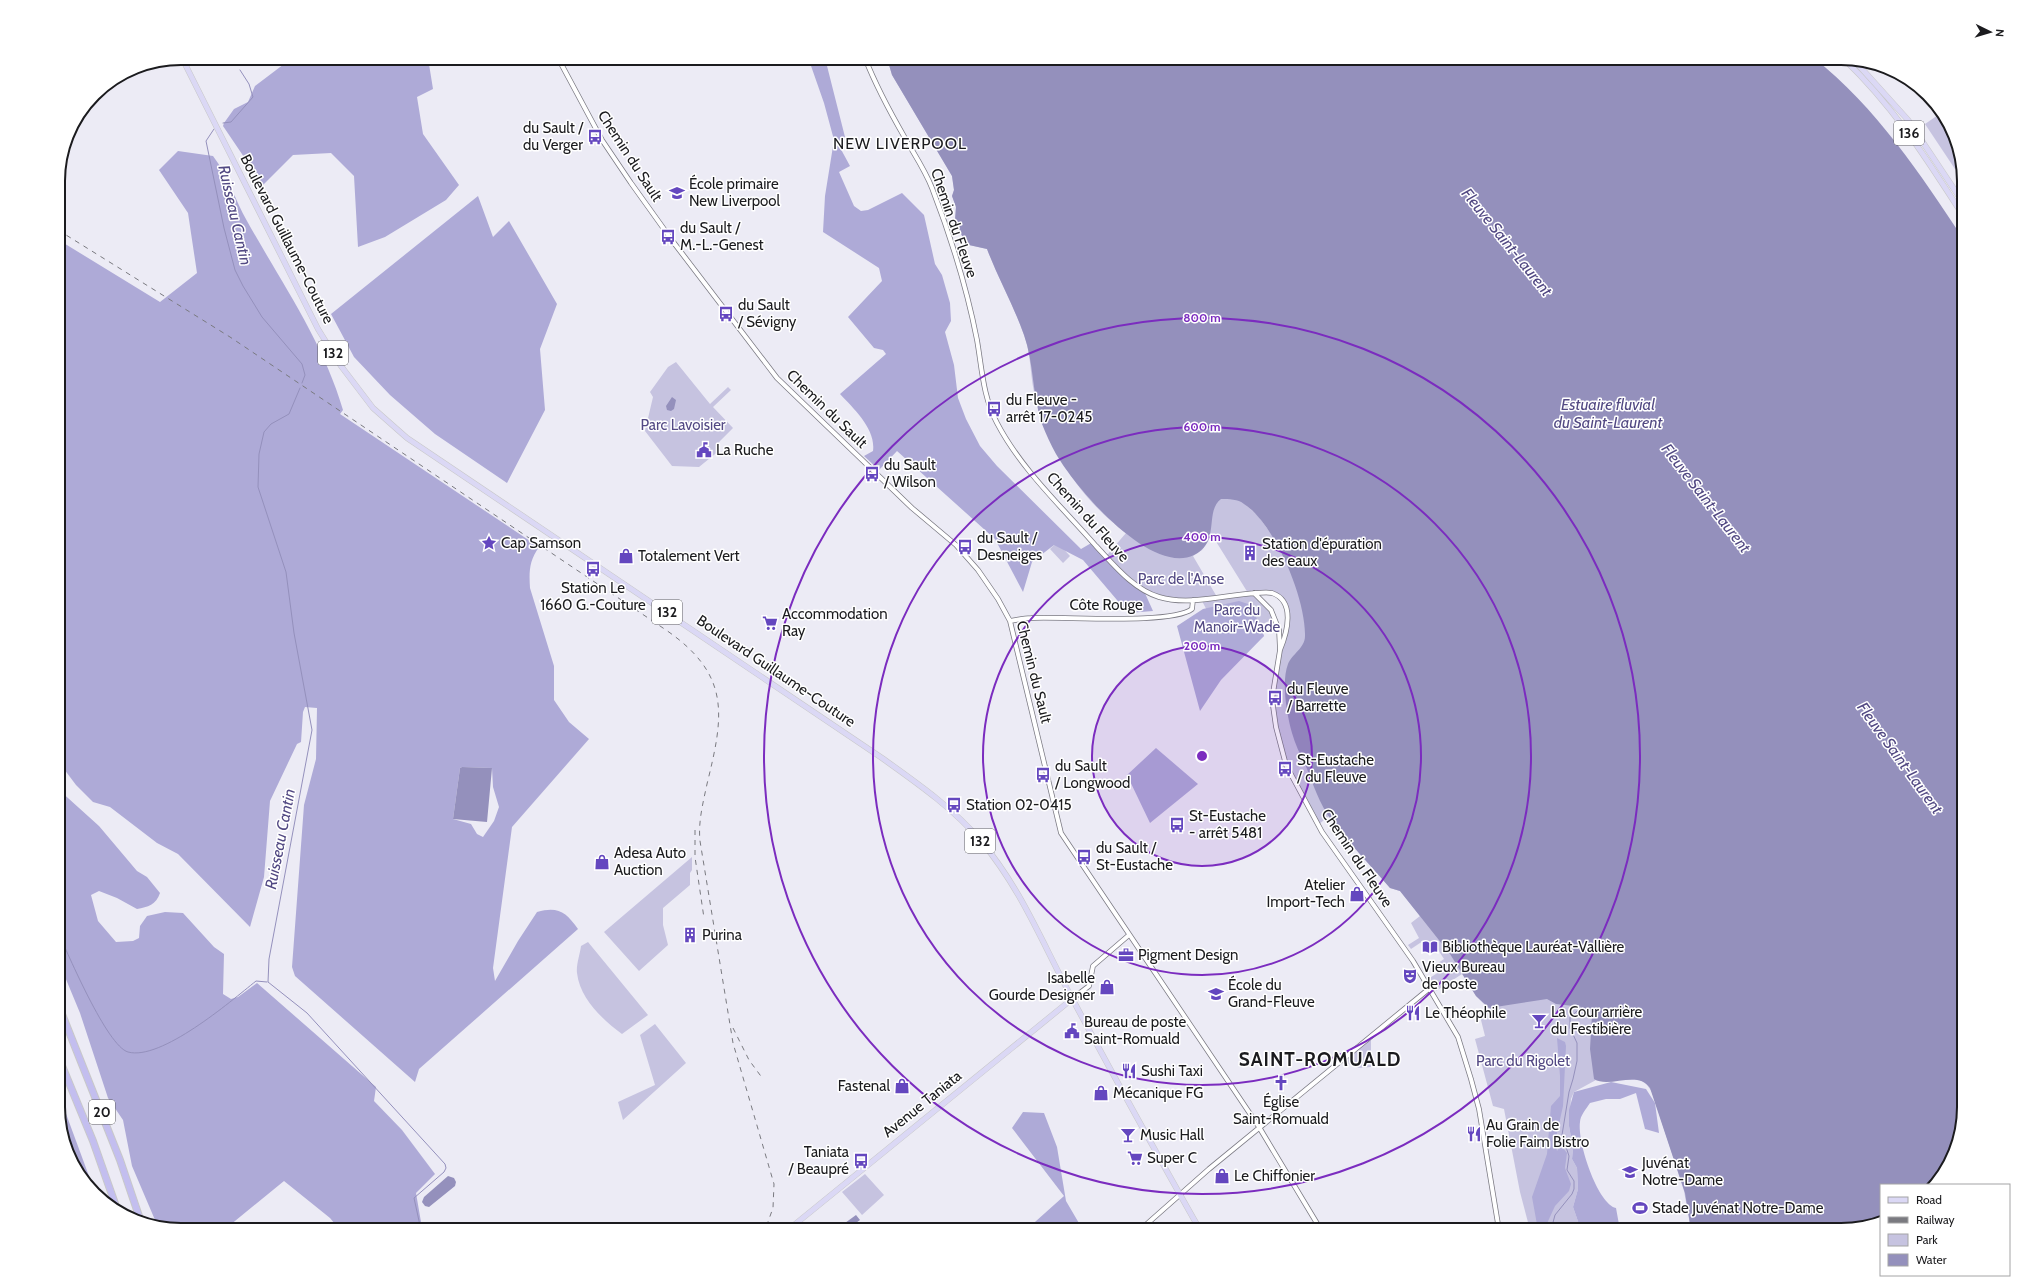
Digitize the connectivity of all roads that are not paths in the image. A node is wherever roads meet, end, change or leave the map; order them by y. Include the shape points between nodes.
1 (186, 65) edge
2 (562, 65) edge
3 (868, 65) edge
4 (1850, 66) edge
5 (1860, 67) edge
6 (1957, 194) edge
7 (1957, 206) edge
8 (1254, 594) junction
9 (1193, 600) junction
10 (1010, 620) junction
11 (1280, 650) junction
12 (1129, 935) junction
13 (1430, 988) junction
14 (1072, 999) junction
15 (65, 1022) edge
16 (65, 1073) edge
17 (1260, 1127) junction
18 (1180, 1195) junction
19 (114, 1202) edge
20 (139, 1215) edge
21 (797, 1223) edge
22 (1148, 1223) edge
23 (1196, 1223) edge
24 (1317, 1223) edge
25 (1498, 1223) edge

1 - 14 main road, Boulevard Guillaume-Couture / 132 via 318,329 341,366 374,408 407,438 882,758 953,812 980,840 1026,906
2 - 10 street, Chemin du Sault via 602,140 631,183 777,378 912,508 956,545 978,570
3 - 9 street, Chemin du Fleuve via 887,107 932,186 959,267 977,340 985,394 1011,447 1126,577 1144,591 1160,597
4 - 7 main road, 136 via 1903,125
5 - 6 main road, 136 via 1908,120
8 - 9 street, Chemin du Fleuve
8 - 11 street, Chemin du Fleuve via 1276,618
8 - 11 street via 1273,594 1285,605 1288,622
9 - 10 street, Côte Rouge via 1192,609 1186,614 1142,618
10 - 12 street, Chemin du Sault via 1061,832
11 - 13 street, Chemin du Fleuve via 1272,699 1276,728 1286,765 1322,832
12 - 14 street via 1093,966 1089,986
12 - 17 street, Chemin du Sault
13 - 17 street
13 - 25 street, Chemin du Fleuve via 1458,1037 1472,1079
14 - 18 main road, Boulevard Guillaume-Couture / 132
14 - 21 main road, Avenue Taniata
15 - 20 highway, 20 via 120,1160
16 - 19 highway, 20 via 93,1140
17 - 18 street
17 - 24 street, Chemin du Sault
18 - 22 street
18 - 23 main road, Boulevard Guillaume-Couture / 132

